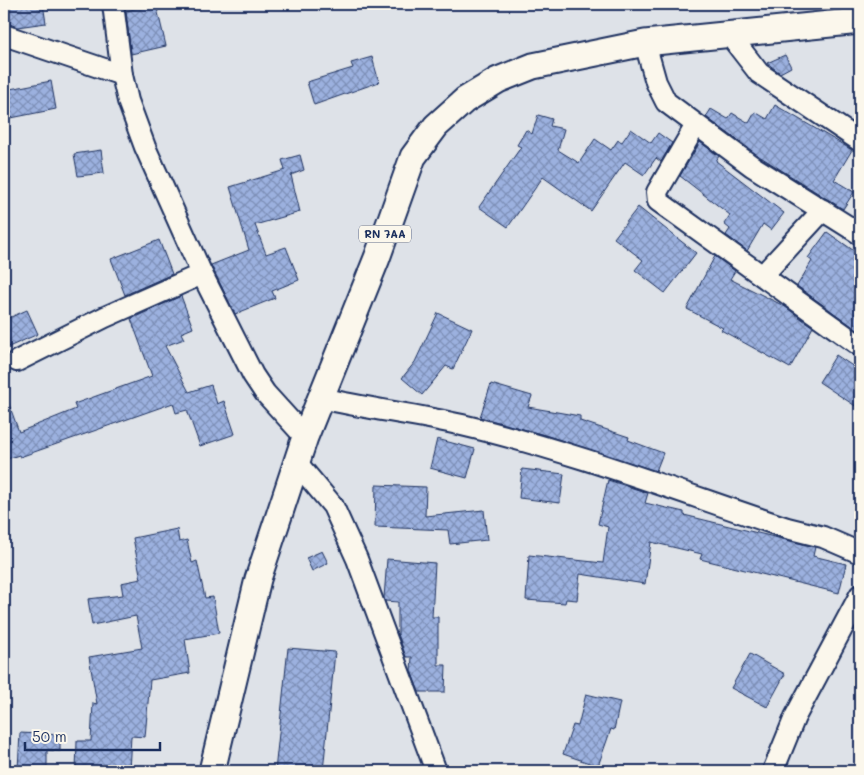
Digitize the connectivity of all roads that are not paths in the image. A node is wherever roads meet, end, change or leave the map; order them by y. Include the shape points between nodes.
1 (113, 4) edge
2 (860, 21) edge
3 (728, 33) junction
4 (4, 35) edge
5 (645, 43) junction
6 (122, 76) junction
7 (696, 125) junction
8 (860, 142) edge
9 (823, 210) junction
10 (860, 234) edge
11 (202, 274) junction
12 (763, 275) junction
13 (860, 346) edge
14 (17, 361) dead end
15 (321, 398) junction
16 (305, 437) junction
17 (296, 463) junction
18 (860, 554) edge
19 (860, 594) edge
20 (439, 770) edge
21 (212, 771) edge
22 (773, 771) edge

1 - 6 street
2 - 3 main road, RN 7AA
3 - 5 main road, RN 7AA
3 - 8 street via 758,73
4 - 6 street
5 - 7 street via 656,82 666,102
5 - 15 main road, RN 7AA via 533,66 498,80 465,100 436,126 413,157
6 - 11 street via 145,147
7 - 9 street via 752,166
7 - 12 street via 657,192 658,201
9 - 10 street
9 - 12 street
11 - 14 street
11 - 16 street via 264,393
12 - 13 street
15 - 16 main road, RN 7AA
15 - 18 street via 463,425 550,449 823,537
16 - 17 main road, RN 7AA
17 - 20 street via 333,506 358,559
17 - 21 main road, RN 7AA via 258,579
19 - 22 street via 795,717

